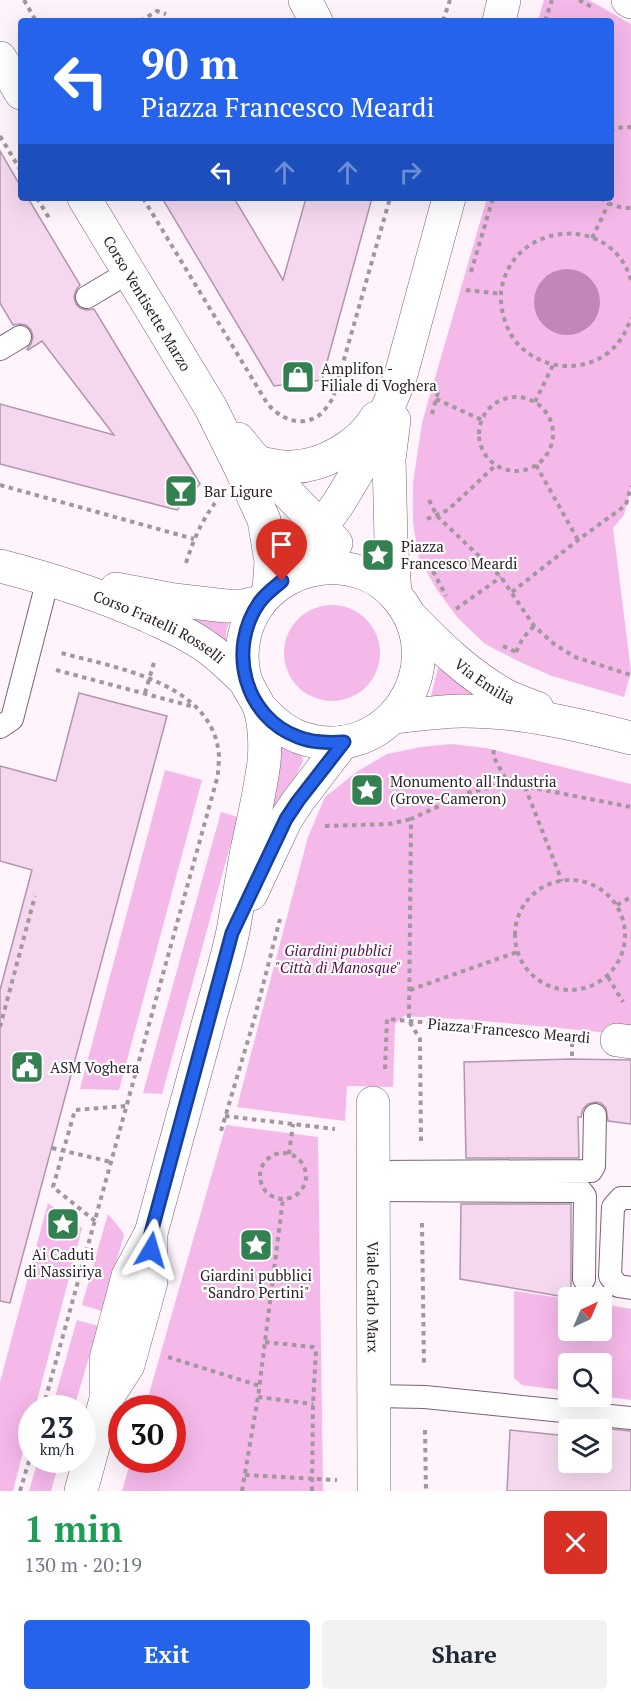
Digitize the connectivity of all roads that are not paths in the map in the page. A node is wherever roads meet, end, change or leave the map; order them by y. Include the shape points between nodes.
1 (305, 0) edge
2 (504, 0) edge
3 (314, 18) edge
4 (500, 18) edge
5 (0, 58) edge
6 (18, 88) edge
7 (86, 201) edge
8 (449, 201) edge
9 (129, 272) junction
10 (87, 297) dead end
11 (20, 337) dead end
12 (0, 349) edge
13 (400, 378) junction
14 (211, 408) junction
15 (259, 463) junction
16 (321, 528) junction
17 (0, 566) edge
18 (56, 581) junction
19 (270, 591) junction
20 (393, 596) junction
21 (253, 695) junction
22 (394, 717) junction
23 (572, 723) junction
24 (0, 728) edge
25 (631, 738) edge
26 (344, 742) junction
27 (232, 933) junction
28 (373, 1103) dead end
29 (595, 1115) dead end
30 (373, 1181) junction
31 (422, 1181) junction
32 (631, 1198) edge
33 (584, 1278) dead end
34 (631, 1288) edge
35 (374, 1396) junction
36 (631, 1418) edge
37 (81, 1491) edge
38 (374, 1491) edge

1 - 3 street
2 - 4 street
5 - 6 street
7 - 9 street, Corso Ventisette Marzo
8 - 13 street
9 - 10 lane
9 - 14 street, Corso Ventisette Marzo
11 - 12 lane
13 - 15 street via 374,422 337,454 303,466
13 - 16 street via 370,451
13 - 20 street via 389,459
14 - 15 street, Corso Ventisette Marzo
14 - 19 street, Corso Ventisette Marzo via 264,520 271,561
15 - 16 street, Corso Ventisette Marzo
16 - 19 street
16 - 20 street, Corso Ventisette Marzo
17 - 18 street, Corso Fratelli Rosselli
18 - 19 street, Corso Fratelli Rosselli via 226,606 242,606
18 - 21 street, Corso Fratelli Rosselli via 109,599 186,634 220,656
18 - 24 lane via 29,653 12,719
19 - 20 street via 304,571 327,567 351,569
19 - 21 street via 251,616 242,650 243,668
20 - 22 street via 417,638 419,660 407,700
20 - 23 street, Via Emilia via 441,648 504,695
21 - 26 street via 277,724 297,736 320,743
21 - 27 street via 263,734 264,765
22 - 23 street, Via Emilia via 501,712
22 - 26 street via 362,738
23 - 25 street, Via Emilia
26 - 27 street via 286,819
27 - 37 street via 151,1233 128,1276 106,1359 106,1400
28 - 30 street, Viale Carlo Marx
29 - 31 lane via 591,1171
30 - 31 lane
30 - 35 street, Viale Carlo Marx
31 - 33 lane via 581,1191 585,1196
32 - 34 lane via 621,1198 613,1207 610,1276 618,1286
35 - 36 lane via 425,1397
35 - 38 street, Viale Carlo Marx

